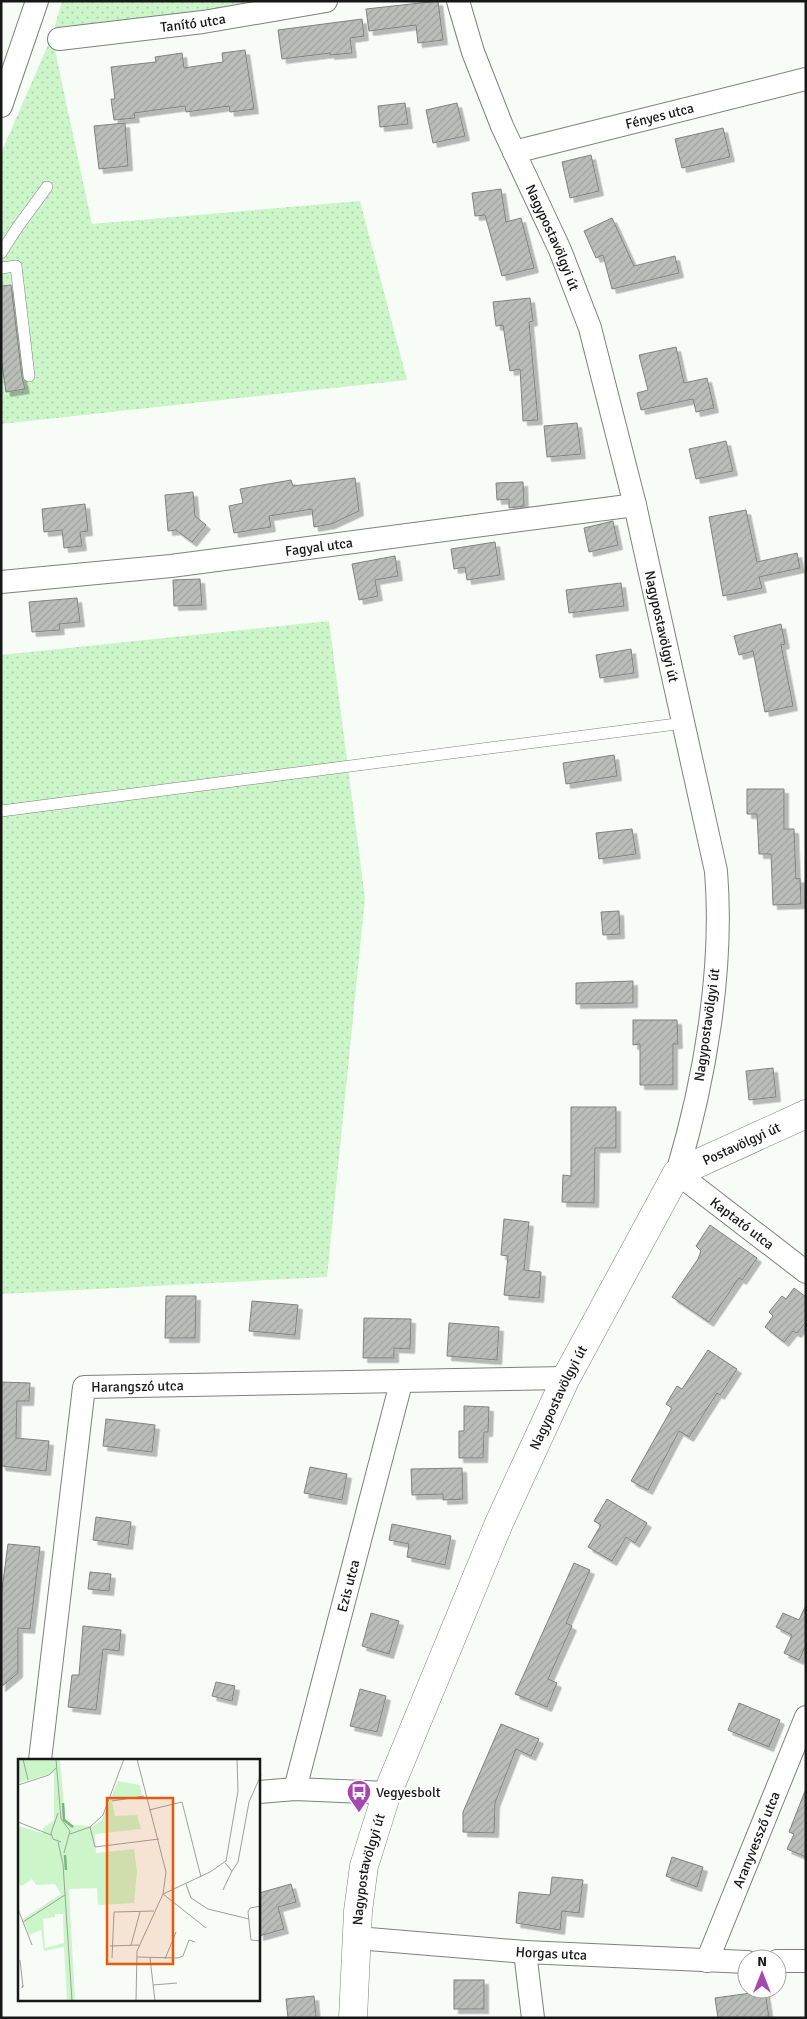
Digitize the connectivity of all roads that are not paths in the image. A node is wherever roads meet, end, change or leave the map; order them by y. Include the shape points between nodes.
1 (37, 1) edge
2 (326, 1) edge
3 (458, 1) edge
4 (60, 39) dead end
5 (806, 79) edge
6 (2, 100) edge
7 (514, 152) junction
8 (47, 187) dead end
9 (1, 253) edge
10 (1, 268) edge
11 (30, 376) dead end
12 (635, 505) junction
13 (1, 582) edge
14 (684, 723) junction
15 (1, 811) edge
16 (806, 1114) edge
17 (678, 1173) junction
18 (806, 1272) edge
19 (566, 1378) junction
20 (401, 1382) junction
21 (806, 1717) edge
22 (40, 1759) edge
23 (295, 1789) junction
24 (260, 1792) edge
25 (387, 1793) junction
26 (357, 1938) junction
27 (525, 1952) junction
28 (806, 1960) edge
29 (707, 1961) junction
30 (787, 1961) edge
31 (737, 1962) edge
32 (353, 2018) edge
33 (532, 2018) edge

1 - 6 street
2 - 4 street, Tanító utca via 204,22
3 - 7 street, Nagypostavölgyi út via 473,52
5 - 7 street, Fényes utca
7 - 12 street, Nagypostavölgyi út via 560,250 590,328
8 - 9 lane
10 - 11 lane via 16,266
12 - 13 street, Fagyal utca via 171,566
12 - 14 street, Nagypostavölgyi út
14 - 15 lane
14 - 17 street, Nagypostavölgyi út via 711,845 718,899 717,955 705,1047 693,1120
16 - 17 street, Postavölgyi út
17 - 18 street, Kaptató utca
17 - 19 street, Nagypostavölgyi út
19 - 20 street, Harangszó utca
19 - 25 street, Nagypostavölgyi út via 499,1523
20 - 22 street, Harangszó utca via 84,1387
20 - 23 street, Ezis utca
21 - 29 street, Aranyvessző utca
23 - 24 street
23 - 25 street
25 - 26 street, Nagypostavölgyi út via 364,1866
26 - 27 street, Horgas utca
26 - 32 street, Nagypostavölgyi út
27 - 29 street, Horgas utca
27 - 33 street
28 - 30 street
29 - 31 street, Horgas utca

